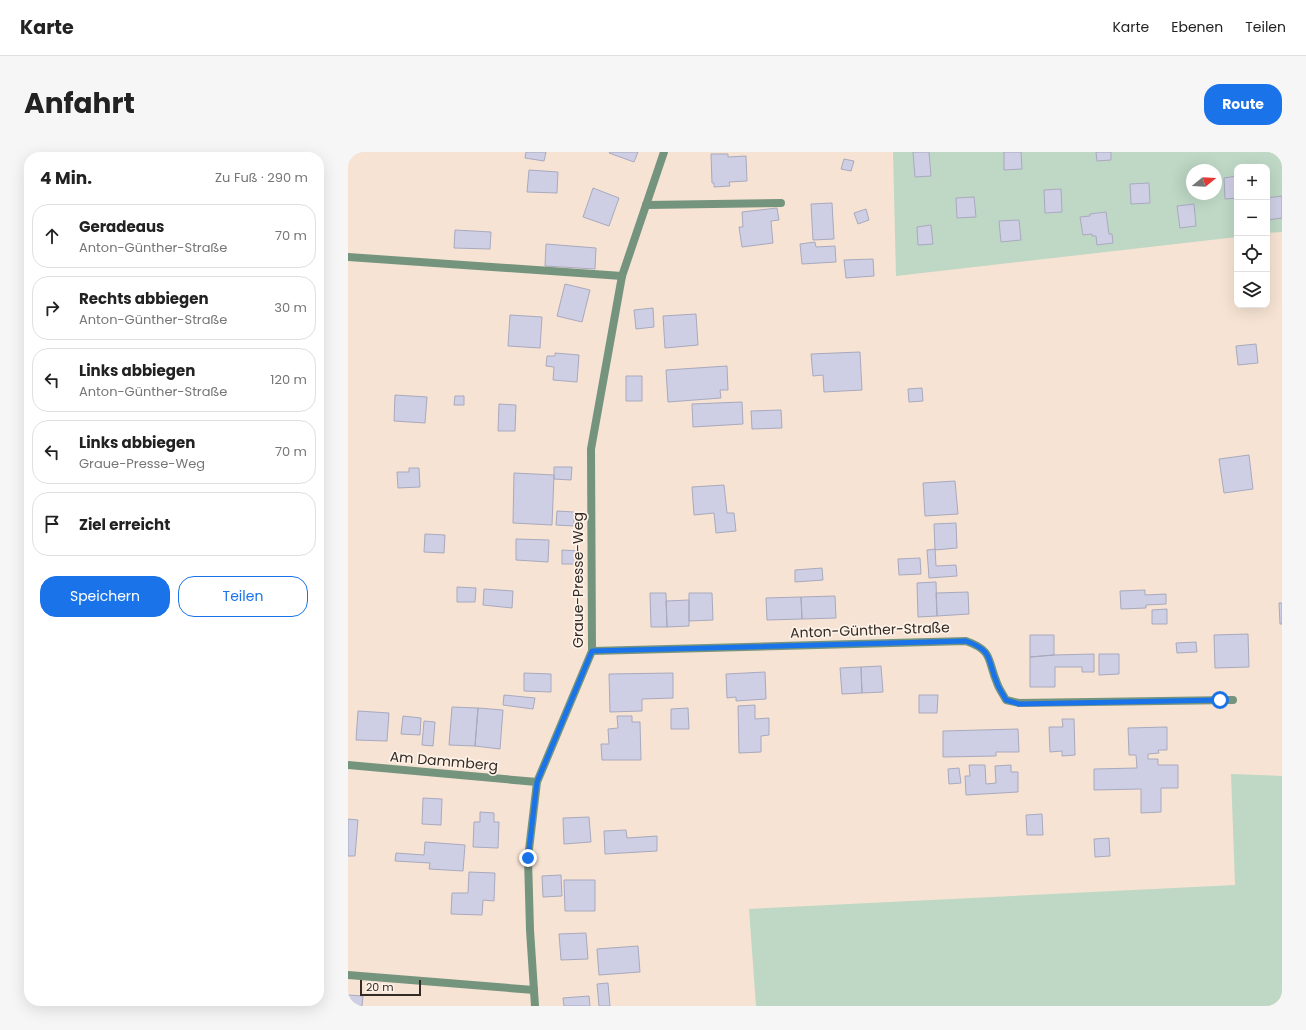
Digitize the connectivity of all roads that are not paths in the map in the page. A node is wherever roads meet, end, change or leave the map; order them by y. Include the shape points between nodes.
1 (664, 152) edge
2 (781, 203) dead end
3 (646, 205) junction
4 (348, 257) edge
5 (622, 276) junction
6 (592, 651) junction
7 (1233, 700) dead end
8 (348, 765) edge
9 (537, 782) junction
10 (348, 975) edge
11 (534, 990) junction
12 (535, 1006) edge

1 - 3 street, Graue-Presse-Weg
2 - 3 street
3 - 5 street, Graue-Presse-Weg
4 - 5 street
5 - 6 street, Graue-Presse-Weg via 591,449
6 - 7 street, Anton-Günther-Straße via 966,641 979,645 989,657 997,683 1006,700 1019,704
6 - 9 street, Graue-Presse-Weg
8 - 9 street, Am Dammberg
9 - 11 street, Graue-Presse-Weg via 528,858
10 - 11 street
11 - 12 street, Graue-Presse-Weg

